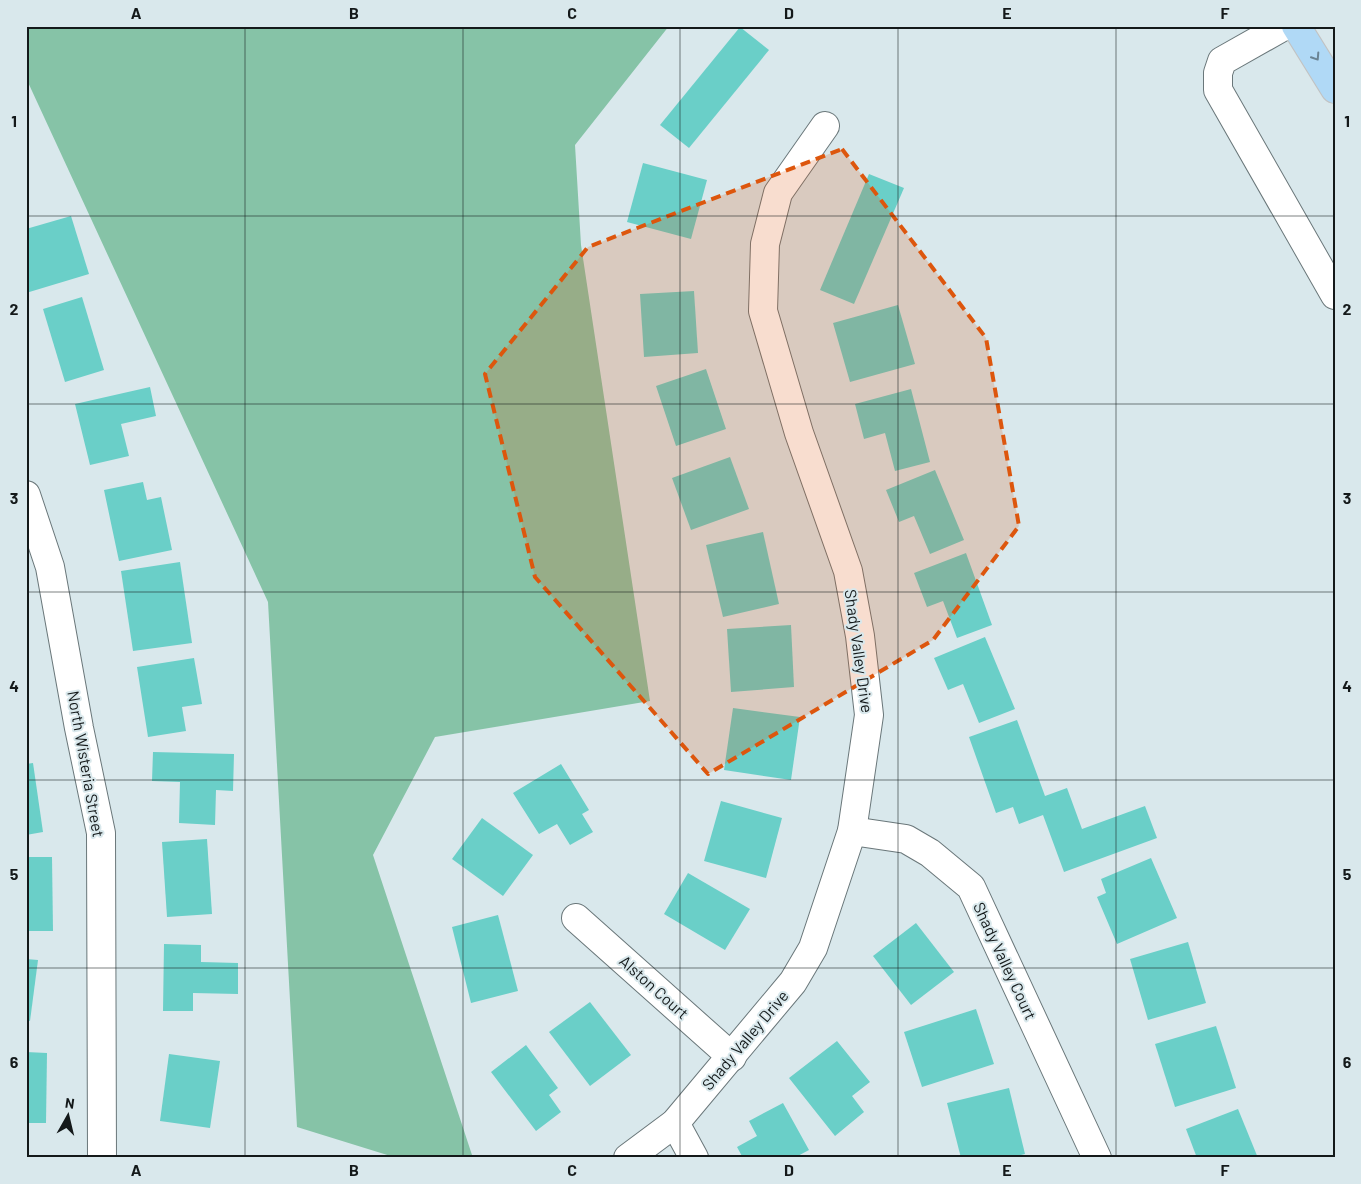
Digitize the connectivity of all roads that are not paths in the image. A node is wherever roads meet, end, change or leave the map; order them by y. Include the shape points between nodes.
1 (1284, 26) edge
2 (1296, 26) edge
3 (1335, 89) edge
4 (825, 126) dead end
5 (1335, 295) edge
6 (26, 495) edge
7 (852, 831) junction
8 (576, 918) dead end
9 (732, 1057) junction
10 (674, 1123) junction
11 (102, 1158) edge
12 (628, 1158) edge
13 (694, 1158) edge
14 (1097, 1158) edge

1 - 5 street via 1222,60 1218,90
2 -> 3 main road
4 - 7 street, Shady Valley Drive via 778,193 765,244 763,311 799,433 848,571 860,636 869,715
6 - 11 street, North Wisteria Street via 50,568 100,833
7 - 9 street, Shady Valley Drive via 813,948 793,982
7 - 14 street, Shady Valley Court via 906,838 971,888
8 - 9 street, Alston Court
9 - 10 street, Shady Valley Drive
10 - 12 street, Shady Valley Drive
10 - 13 street

